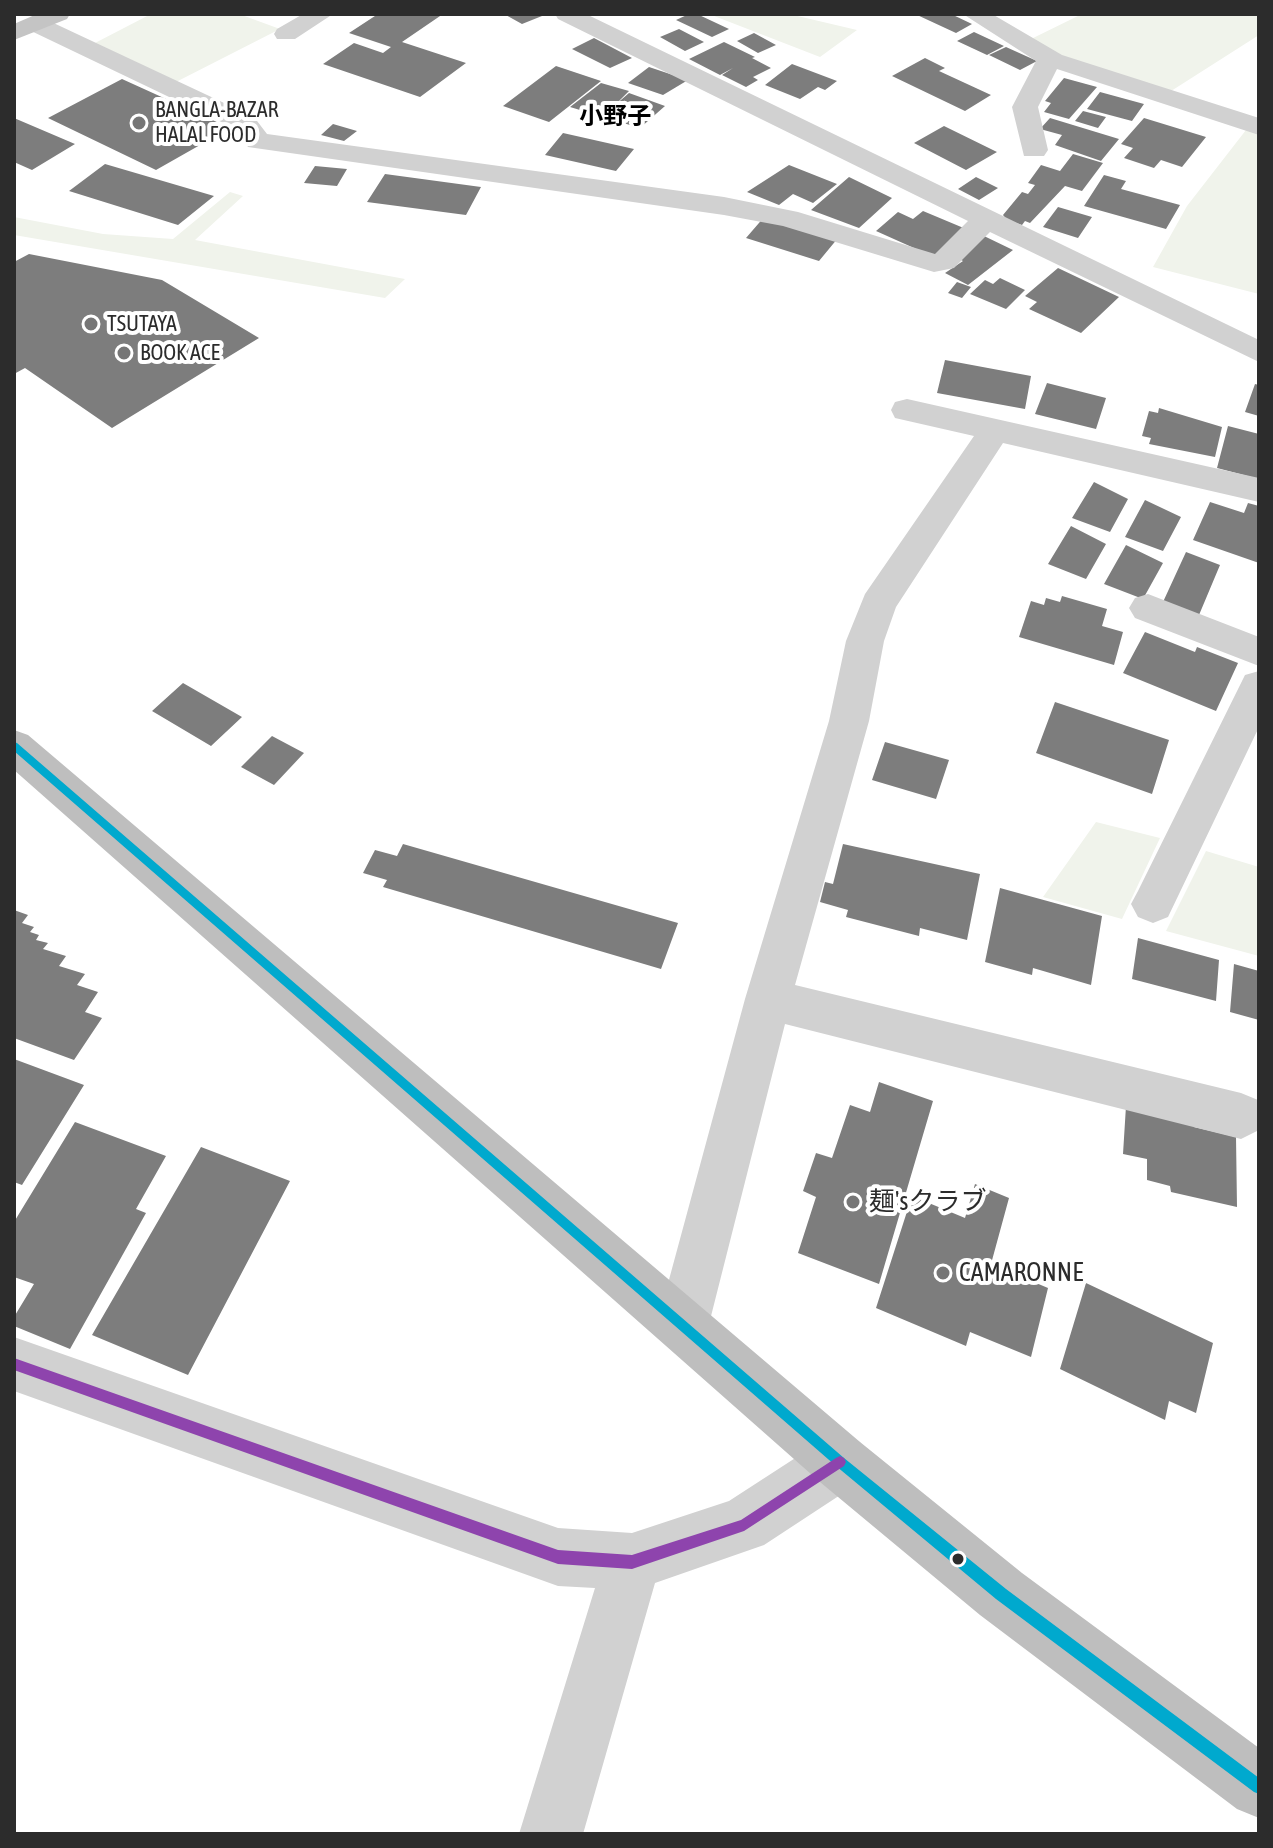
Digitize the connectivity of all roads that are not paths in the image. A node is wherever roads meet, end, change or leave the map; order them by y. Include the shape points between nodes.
1 (321, 14) edge
2 (975, 14) edge
3 (583, 17) edge
4 (29, 24) edge
5 (286, 34) dead end
6 (1053, 60) junction
7 (1259, 127) edge
8 (1034, 150) dead end
9 (986, 219) junction
10 (1259, 352) edge
11 (907, 410) dead end
12 (995, 430) junction
13 (1259, 490) edge
14 (1148, 608) dead end
15 (1259, 652) edge
16 (1259, 686) edge
17 (14, 746) edge
18 (1153, 904) dead end
19 (768, 999) junction
20 (1241, 1116) dead end
21 (683, 1324) junction
22 (14, 1364) edge
23 (840, 1462) junction
24 (632, 1562) junction
25 (1259, 1787) edge
26 (551, 1834) edge

1 - 5 street
2 - 6 street
3 - 9 street
4 - 9 street via 245,123 258,141 737,208 788,218 934,263 944,262
6 - 7 street
6 - 8 street via 1025,107
9 - 10 street
11 - 12 street
12 - 13 street
12 - 19 street via 878,604
14 - 15 street
16 - 18 street
17 - 21 highway
19 - 20 street
19 - 21 street
21 - 23 highway
22 - 24 street via 558,1557
23 - 24 street via 744,1525
23 - 25 highway via 1001,1594
24 - 26 street

